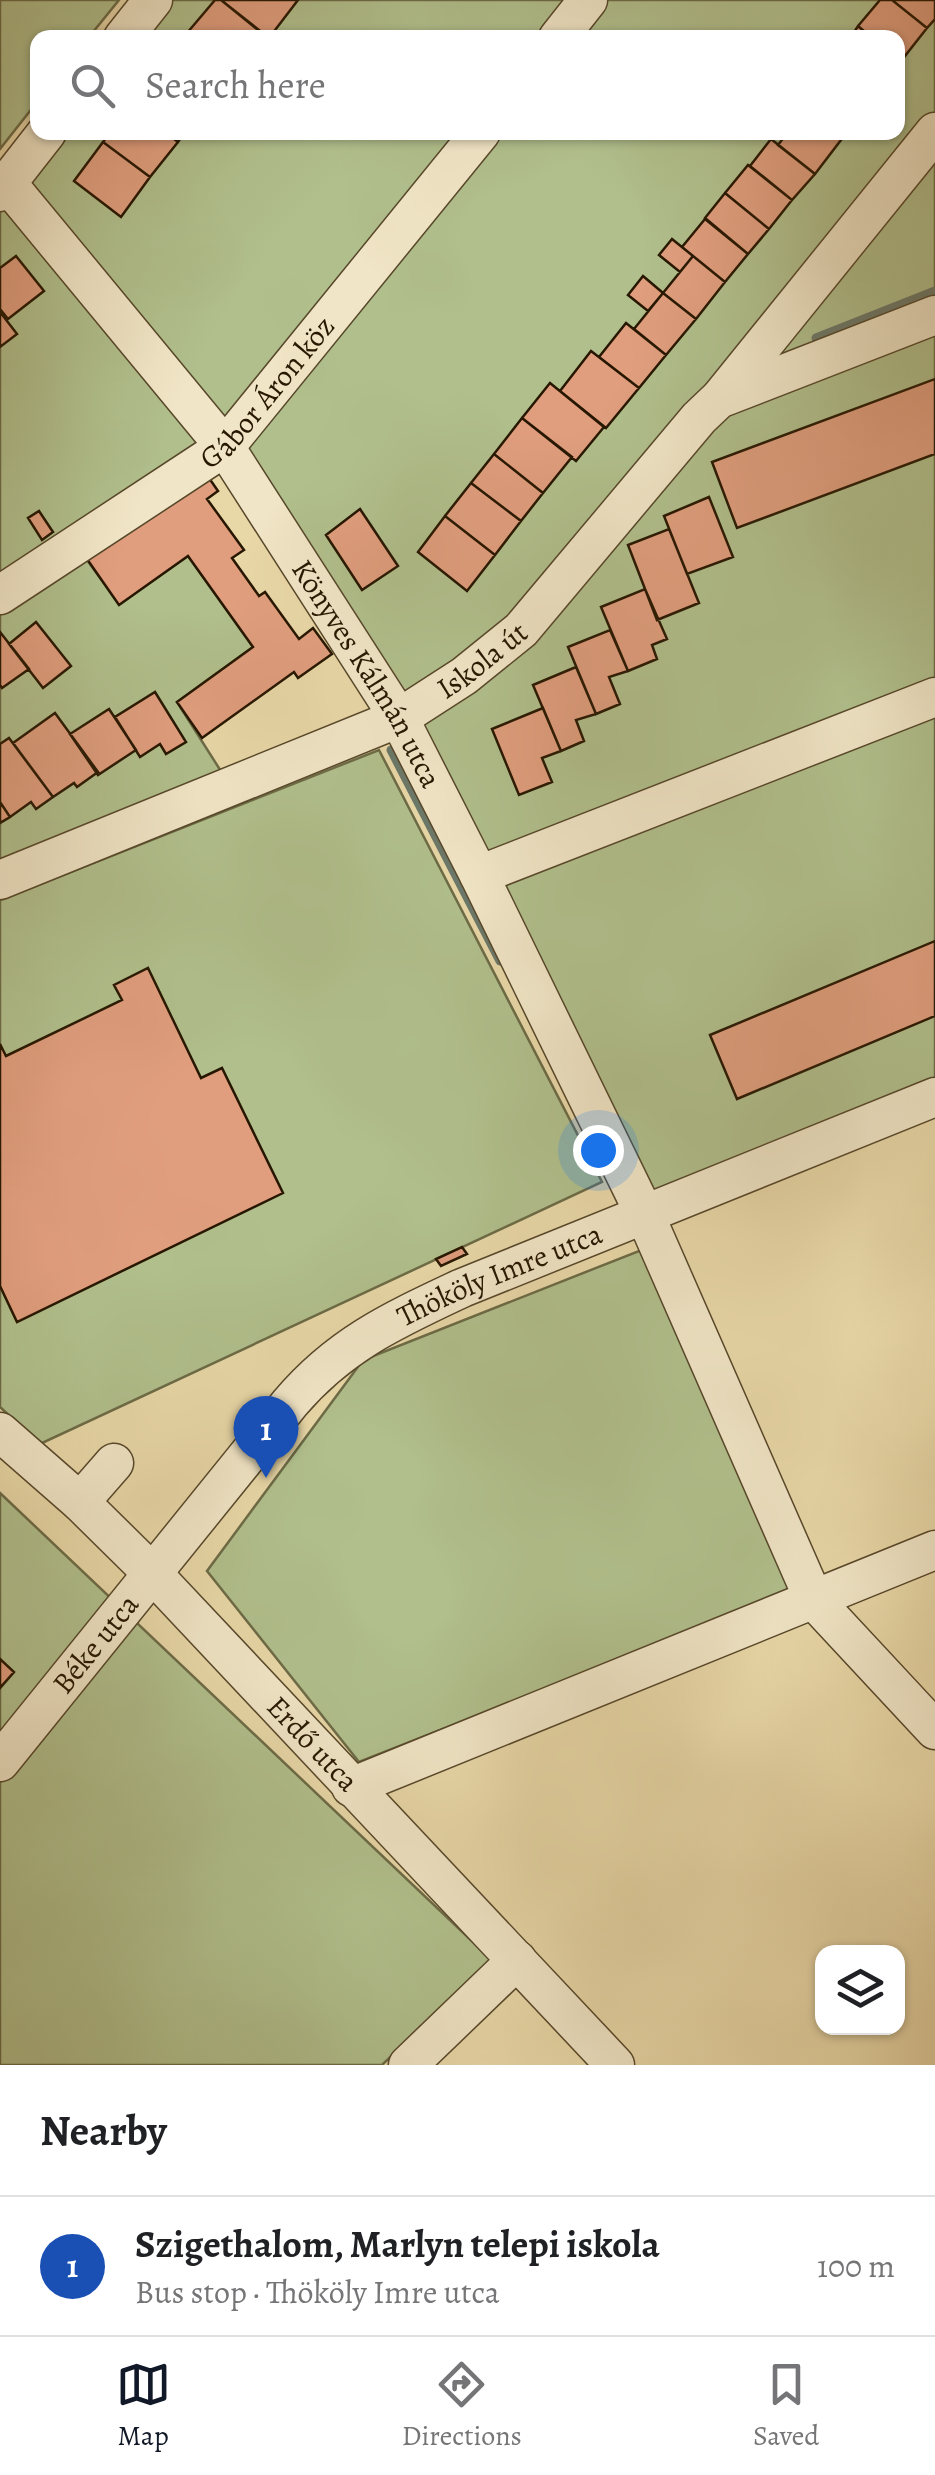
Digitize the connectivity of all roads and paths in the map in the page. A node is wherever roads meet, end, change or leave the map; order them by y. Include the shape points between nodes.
1 (153, 0) edge
2 (588, 0) edge
3 (129, 30) edge
4 (564, 30) edge
5 (935, 132) edge
6 (41, 140) edge
7 (474, 140) edge
8 (4, 187) edge
9 (935, 315) edge
10 (719, 400) junction
11 (225, 447) junction
12 (0, 594) edge
13 (935, 697) edge
14 (399, 718) junction
15 (479, 874) junction
16 (0, 880) edge
17 (935, 1097) edge
18 (645, 1215) junction
19 (0, 1432) edge
20 (114, 1463) dead end
21 (80, 1502) junction
22 (935, 1550) edge
23 (152, 1573) junction
24 (814, 1600) junction
25 (935, 1730) edge
26 (0, 1762) edge
27 (351, 1788) junction
28 (518, 1960) junction
29 (408, 2065) edge
30 (615, 2065) edge

1 - 3 street
2 - 4 street
5 - 10 street, Iskola út
6 - 8 street
7 - 11 street, Gábor Áron köz
8 - 11 street, Könyves Kálmán utca
9 - 10 street, Iskola út
10 - 14 street, Iskola út via 520,630
11 - 12 street, Gábor Áron köz
11 - 14 street, Könyves Kálmán utca
13 - 15 street
14 - 15 street, Könyves Kálmán utca
14 - 16 street, Iskola út
15 - 18 street, Könyves Kálmán utca
17 - 18 street, Thököly Imre utca
18 - 23 street, Thököly Imre utca via 410,1312 333,1358
18 - 24 street, Könyves Kálmán utca
19 - 21 street, Erdő utca
20 - 21 street
21 - 23 street, Erdő utca
22 - 24 street
23 - 26 street, Béke utca
23 - 27 street, Erdő utca
24 - 25 street, Könyves Kálmán utca
24 - 27 street
27 - 28 street, Erdő utca
28 - 29 street
28 - 30 street, Erdő utca

